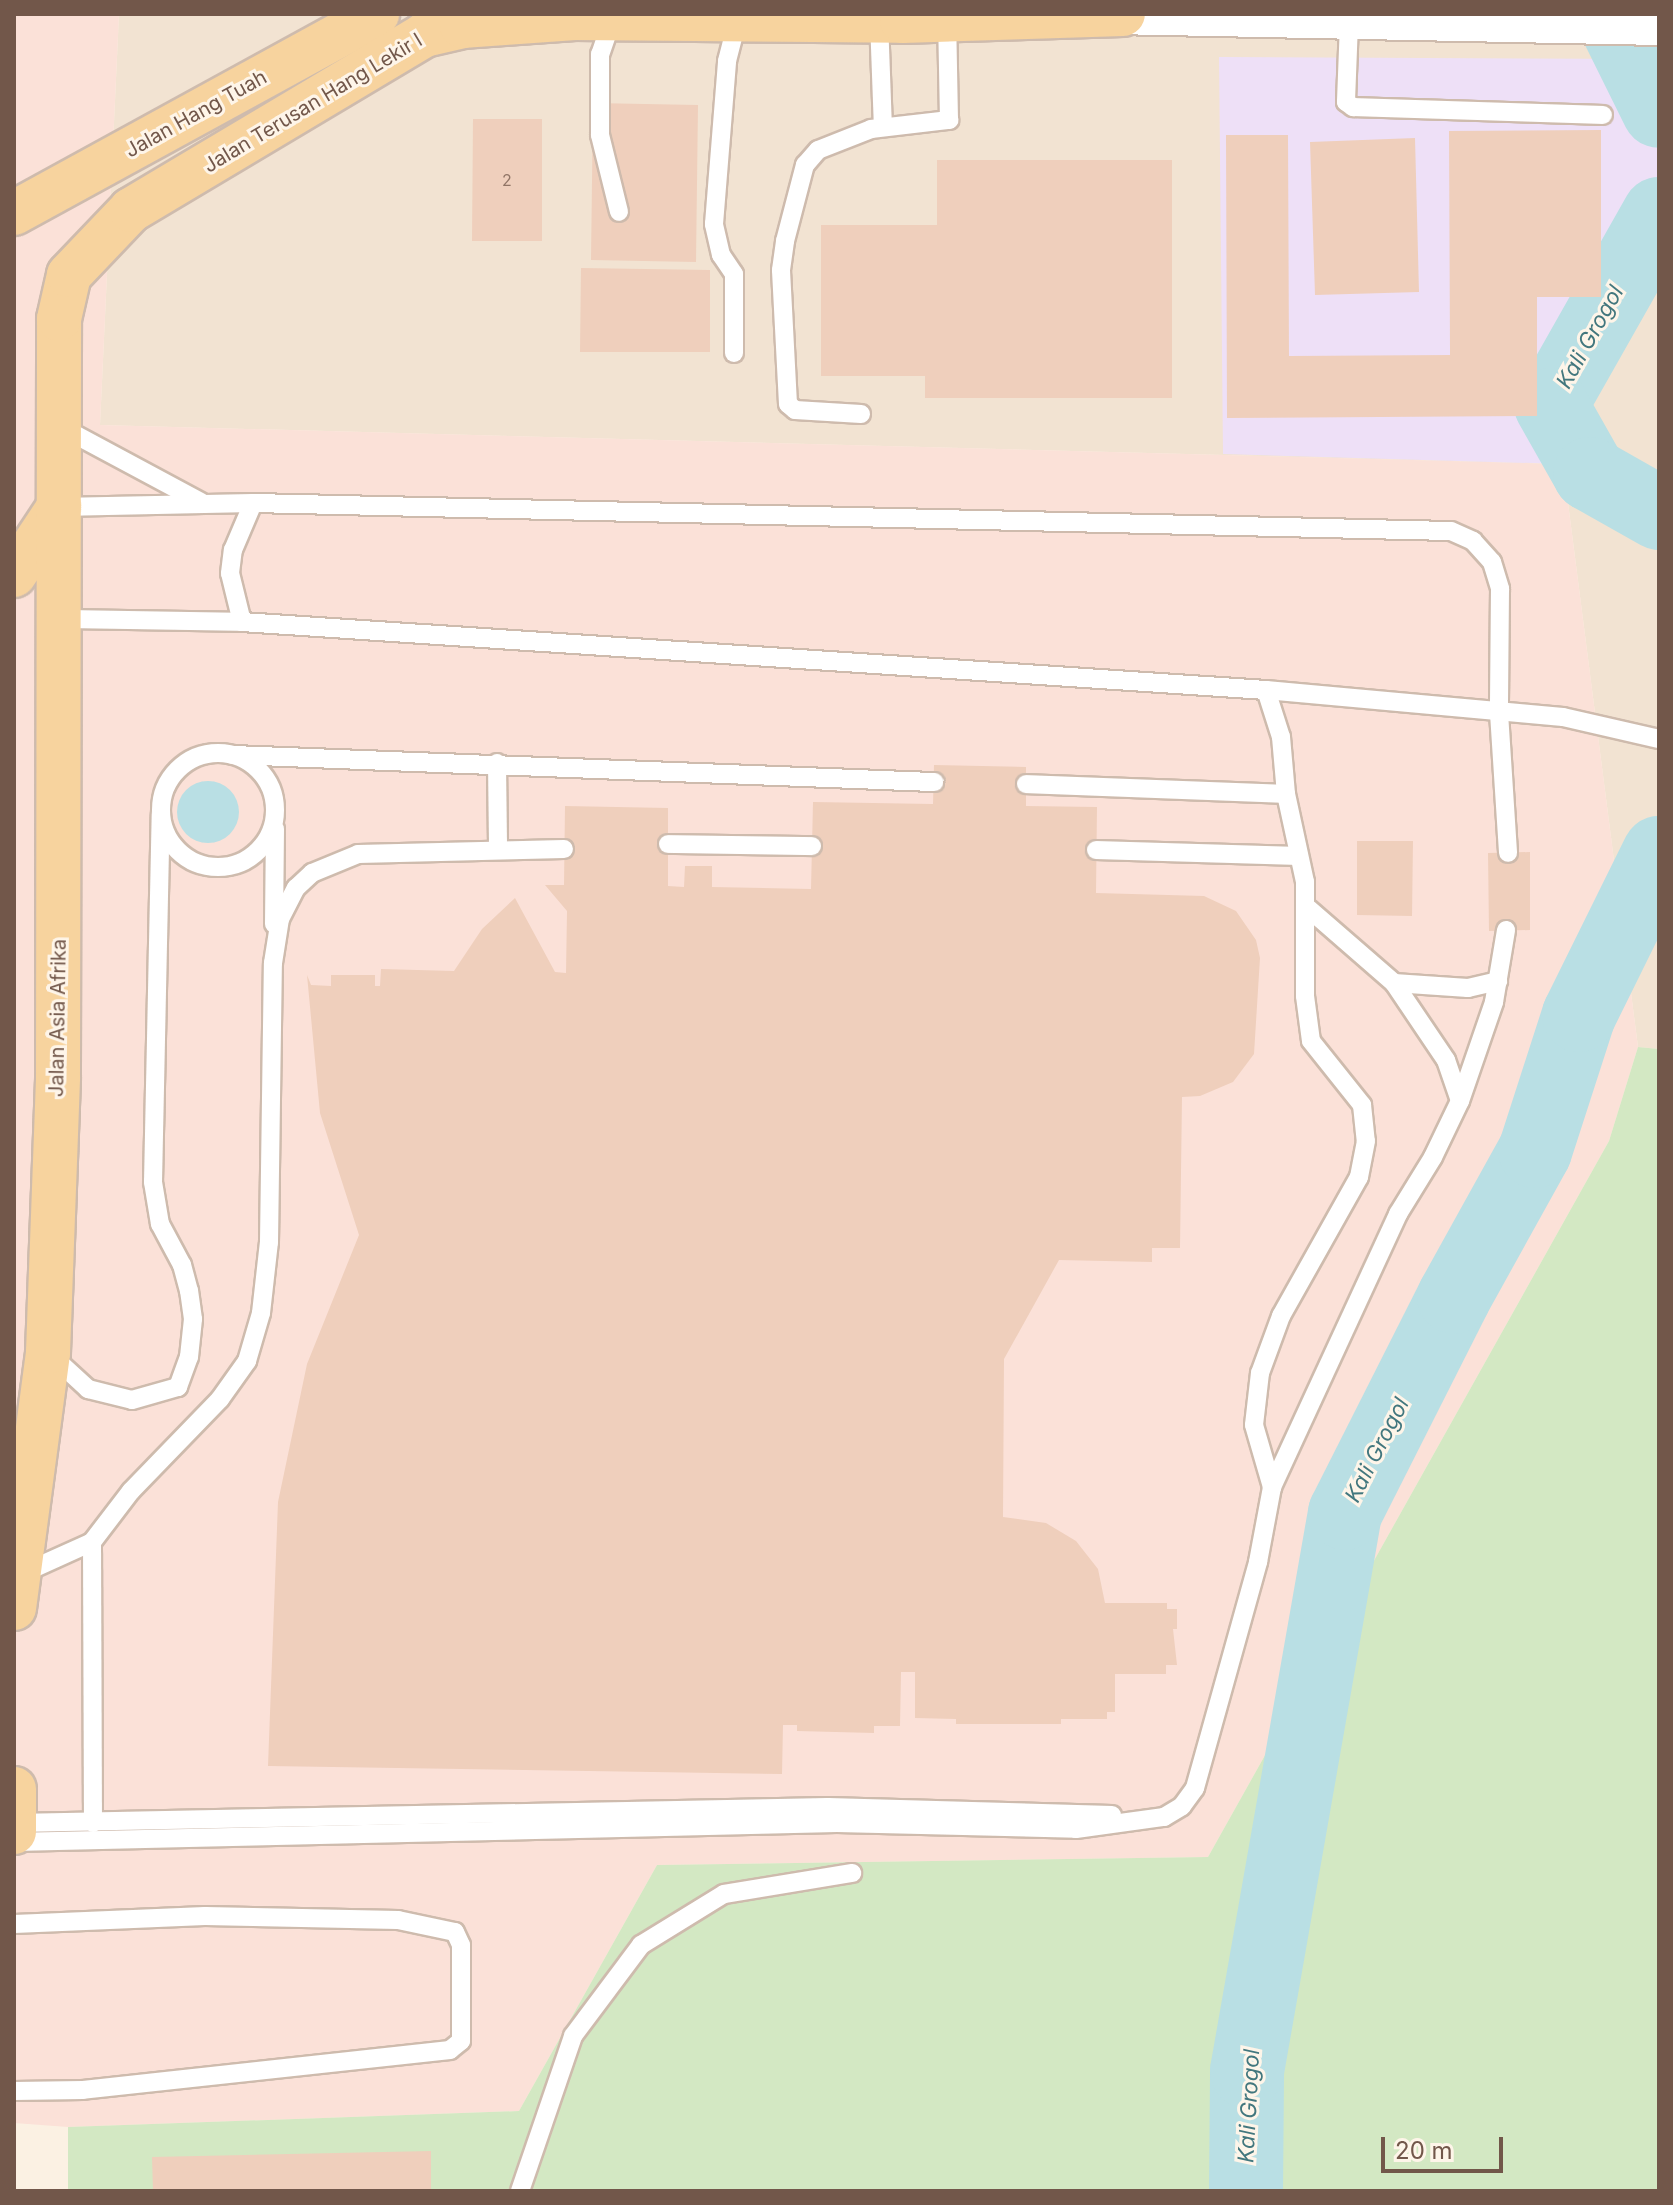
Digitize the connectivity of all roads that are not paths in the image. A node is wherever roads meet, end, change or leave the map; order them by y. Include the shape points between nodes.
1 (377, 14) edge
2 (1118, 15) edge
3 (585, 17) edge
4 (879, 20) junction
5 (947, 20) junction
6 (1341, 20) edge
7 (737, 22) junction
8 (1653, 27) edge
9 (1603, 115) dead end
10 (883, 127) junction
11 (619, 212) dead end
12 (14, 213) edge
13 (734, 353) dead end
14 (861, 414) dead end
15 (58, 426) junction
16 (253, 503) junction
17 (205, 504) junction
18 (59, 507) junction
19 (14, 575) edge
20 (60, 619) junction
21 (242, 622) junction
22 (1266, 690) junction
23 (1499, 713) junction
24 (1659, 739) edge
25 (233, 755) junction
26 (497, 763) junction
27 (934, 782) dead end
28 (1026, 784) dead end
29 (1286, 794) junction
30 (161, 815) junction
31 (275, 815) junction
32 (668, 844) dead end
33 (812, 846) dead end
34 (564, 849) dead end
35 (498, 850) junction
36 (1096, 850) dead end
37 (1508, 853) dead end
38 (1299, 856) junction
39 (1309, 909) junction
40 (1506, 930) dead end
41 (273, 963) junction
42 (1498, 981) junction
43 (1394, 983) junction
44 (1460, 1101) junction
45 (48, 1352) junction
46 (1272, 1487) junction
47 (92, 1542) junction
48 (15, 1592) edge
49 (14, 1789) edge
50 (1164, 1817) junction
51 (15, 1823) edge
52 (93, 1823) junction
53 (14, 1832) edge
54 (14, 1842) edge
55 (852, 1873) dead end
56 (14, 1924) edge
57 (14, 2091) edge
58 (520, 2191) edge

1 - 12 main road, Jalan Hang Tuah
2 - 5 main road, Jalan Terusan Hang Lekir I
2 - 6 street, Jalan Terusan Hang Lekir I
3 - 7 main road, Jalan Terusan Hang Lekir I
3 - 11 lane via 600,54 600,135
3 - 15 main road, Jalan Terusan Hang Lekir I via 487,23 424,35 131,210 69,275 59,319
4 - 5 main road, Jalan Terusan Hang Lekir I
4 - 7 main road, Jalan Terusan Hang Lekir I
4 - 10 lane
5 - 10 lane via 949,120
6 - 8 street, Jalan Terusan Hang Lekir I
6 - 9 lane via 1346,102 1353,107
7 - 13 lane via 705,224 734,274
10 - 14 lane via 845,135 818,150 805,165 781,270 788,404 795,410
15 - 17 lane
15 - 18 main road, Jalan Asia Afrika
16 - 17 lane
16 - 21 lane via 233,550 230,573
16 - 23 lane via 1451,531 1473,541 1492,562 1500,589
17 - 18 lane
18 - 19 main road
18 - 20 main road, Jalan Asia Afrika
20 - 21 lane
20 - 45 main road, Jalan Asia Afrika via 58,1077
21 - 22 lane
22 - 23 lane
22 - 29 lane via 1281,737
23 - 24 lane via 1563,717
23 - 37 lane
25 - 26 lane
25 - 30 lane via 197,757 181,766 166,788
25 - 31 lane via 263,774 273,792
26 - 27 lane
26 - 35 lane
28 - 29 lane
29 - 38 lane
30 - 31 lane via 165,833 191,860 228,866 262,847
30 - 45 lane via 153,1182 160,1224 189,1291 189,1357 178,1387 132,1400 88,1389
31 - 41 lane
32 - 33 lane
34 - 35 lane
35 - 41 lane via 358,854 332,862 296,888 280,919
36 - 38 lane
38 - 39 lane
39 - 43 lane
39 - 46 lane via 1305,996 1311,1041 1362,1105 1366,1141 1359,1177 1281,1316 1260,1373 1254,1425
40 - 42 lane
41 - 47 lane via 269,1242 261,1313 247,1361 220,1399 131,1491
42 - 43 lane via 1468,988
42 - 44 lane
43 - 44 lane via 1446,1060
44 - 46 lane via 1398,1214
45 - 48 main road, Jalan Asia Afrika
46 - 50 lane via 1258,1562 1195,1788 1182,1806
47 - 48 lane
47 - 52 lane
49 - 51 main road
50 - 52 lane via 828,1807
50 - 54 lane via 1076,1829 837,1823
51 - 52 lane
51 - 53 main road
55 - 58 lane via 724,1894 641,1945 573,2036
56 - 57 lane via 205,1916 398,1920 455,1932 461,1945 461,2041 450,2050 83,2090

